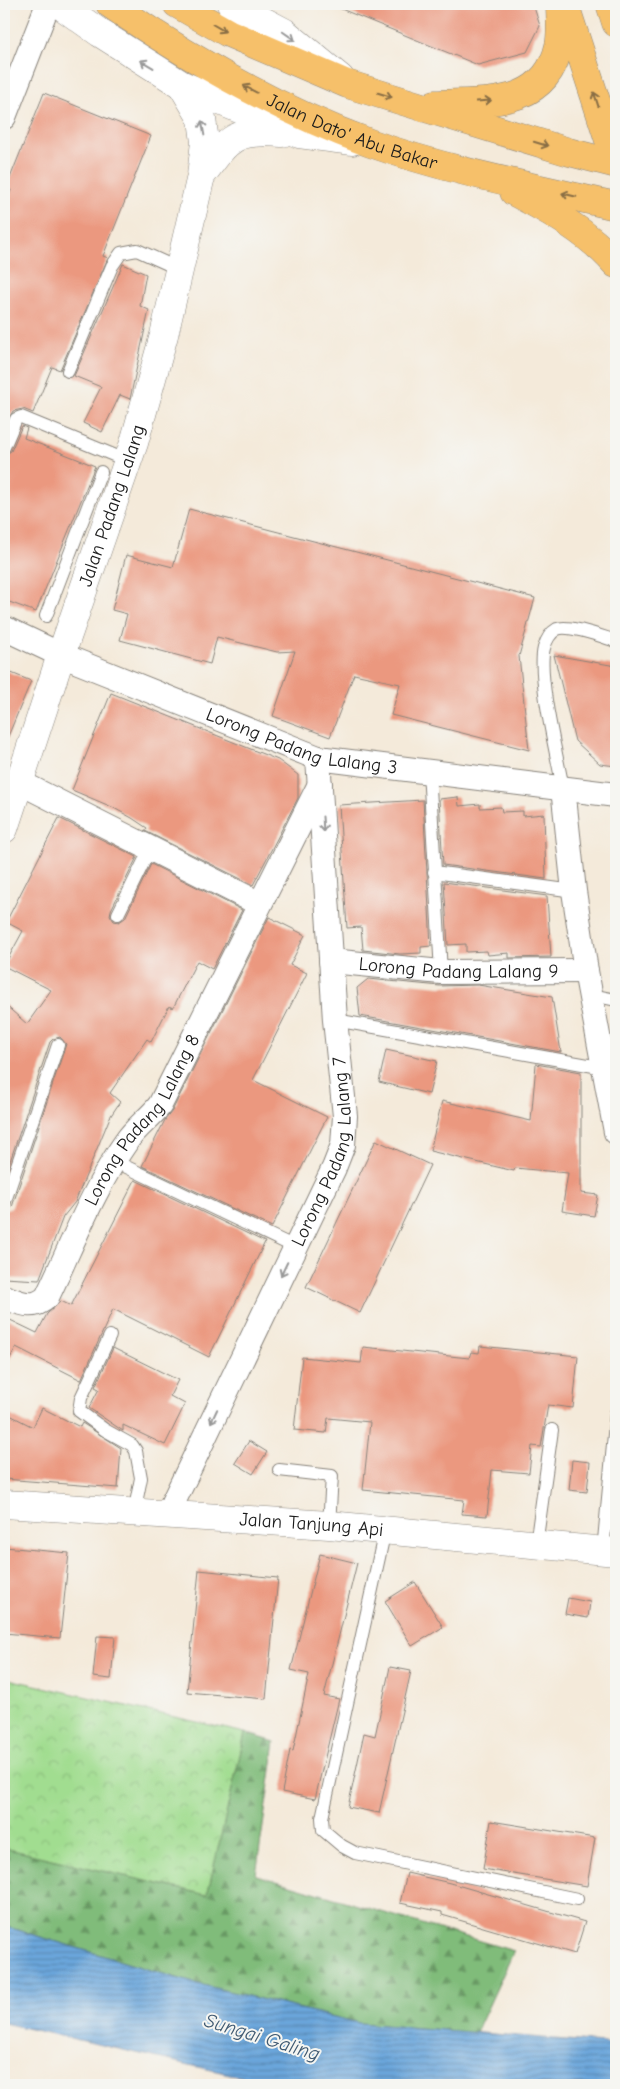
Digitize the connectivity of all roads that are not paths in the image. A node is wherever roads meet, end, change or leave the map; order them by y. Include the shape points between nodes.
1 (48, 4) edge
2 (59, 4) edge
3 (110, 4) edge
4 (177, 4) edge
5 (233, 4) edge
6 (560, 4) edge
7 (565, 4) edge
8 (610, 4) edge
9 (616, 23) edge
10 (347, 84) junction
11 (182, 85) junction
12 (418, 105) junction
13 (4, 117) edge
14 (299, 134) junction
15 (372, 143) junction
16 (616, 163) edge
17 (476, 173) junction
18 (201, 176) junction
19 (616, 206) edge
20 (616, 264) edge
21 (179, 268) junction
22 (68, 371) dead end
23 (4, 447) edge
24 (128, 461) junction
25 (101, 472) dead end
26 (83, 553) junction
27 (46, 616) dead end
28 (4, 628) edge
29 (616, 641) edge
30 (61, 655) junction
31 (318, 758) junction
32 (428, 771) junction
33 (19, 782) junction
34 (320, 783) junction
35 (563, 788) junction
36 (616, 795) edge
37 (4, 829) edge
38 (150, 849) junction
39 (434, 872) junction
40 (574, 891) junction
41 (258, 903) junction
42 (118, 914) dead end
43 (331, 962) junction
44 (586, 971) junction
45 (440, 972) junction
46 (592, 995) junction
47 (616, 1000) edge
48 (335, 1020) junction
49 (58, 1045) dead end
50 (605, 1068) junction
51 (616, 1132) edge
52 (114, 1161) junction
53 (4, 1204) edge
54 (295, 1247) junction
55 (4, 1297) edge
56 (110, 1336) dead end
57 (616, 1413) edge
58 (552, 1430) dead end
59 (279, 1470) dead end
60 (4, 1504) edge
61 (134, 1512) junction
62 (167, 1515) junction
63 (328, 1525) junction
64 (385, 1530) junction
65 (536, 1545) junction
66 (610, 1552) edge
67 (577, 1900) dead end

1 - 13 street
11 -> 2 street
15 -> 3 highway, Jalan Dato' Abu Bakar via 314,121 247,88 157,36
4 -> 10 highway via 228,33
5 -> 10 street via 284,32
12 -> 6 highway via 502,99 520,96 538,86 552,67 559,45
16 -> 7 highway
8 - 9 highway
10 -> 12 highway
11 - 14 street
18 -> 11 street, Jalan Padang Lalang via 205,142 202,119
12 -> 16 highway via 568,152
14 - 15 street
14 - 18 street via 257,131 240,135 223,147
15 - 17 highway, Jalan Dato' Abu Bakar
19 -> 17 highway, Jalan Dato' Abu Bakar
17 - 20 highway via 566,220
18 - 21 street, Jalan Padang Lalang
21 - 22 lane via 137,250 121,253 112,266
21 - 24 street, Jalan Padang Lalang via 153,379
23 - 24 lane via 16,419 21,418
24 - 26 street, Jalan Padang Lalang
25 - 26 lane
26 - 27 lane
26 - 30 street, Jalan Padang Lalang
28 - 30 street, Lorong Padang Lalang 3
29 - 35 lane via 566,627 548,637 543,675
30 - 31 street, Lorong Padang Lalang 3
30 - 33 street, Jalan Padang Lalang
31 - 32 street, Lorong Padang Lalang 3
31 - 34 street, Lorong Padang Lalang 7
32 - 35 street, Lorong Padang Lalang 3
32 - 39 lane
33 - 37 street, Jalan Padang Lalang
33 - 38 street
34 - 41 street, Lorong Padang Lalang 8
34 -> 43 street, Lorong Padang Lalang 7
35 - 36 street, Lorong Padang Lalang 3
35 - 40 street
38 - 41 street
38 - 42 lane
39 - 40 lane
39 - 45 lane
40 - 44 street
41 - 52 street, Lorong Padang Lalang 8 via 160,1105 128,1139
43 - 45 street, Lorong Padang Lalang 9
43 - 48 street, Lorong Padang Lalang 7
44 - 45 street, Lorong Padang Lalang 9
44 - 46 street
46 - 47 lane
46 - 50 street
48 - 50 lane
48 - 54 street, Lorong Padang Lalang 7 via 345,1116 343,1145
49 - 53 lane
50 - 51 street
52 - 54 lane
52 - 55 street, Lorong Padang Lalang 8 via 47,1297 39,1304 27,1306
54 -> 62 street, Lorong Padang Lalang 7
56 - 61 lane via 81,1398 79,1411 132,1445 136,1451 141,1478
57 - 66 lane
58 - 65 lane
59 - 63 lane via 332,1476
60 - 61 street, Jalan Tanjung Api
61 - 62 street, Jalan Tanjung Api
62 - 63 street, Jalan Tanjung Api
63 - 64 street, Jalan Tanjung Api
64 - 65 street, Jalan Tanjung Api
64 - 67 lane via 322,1818 323,1830 355,1852
65 - 66 street, Jalan Tanjung Api

